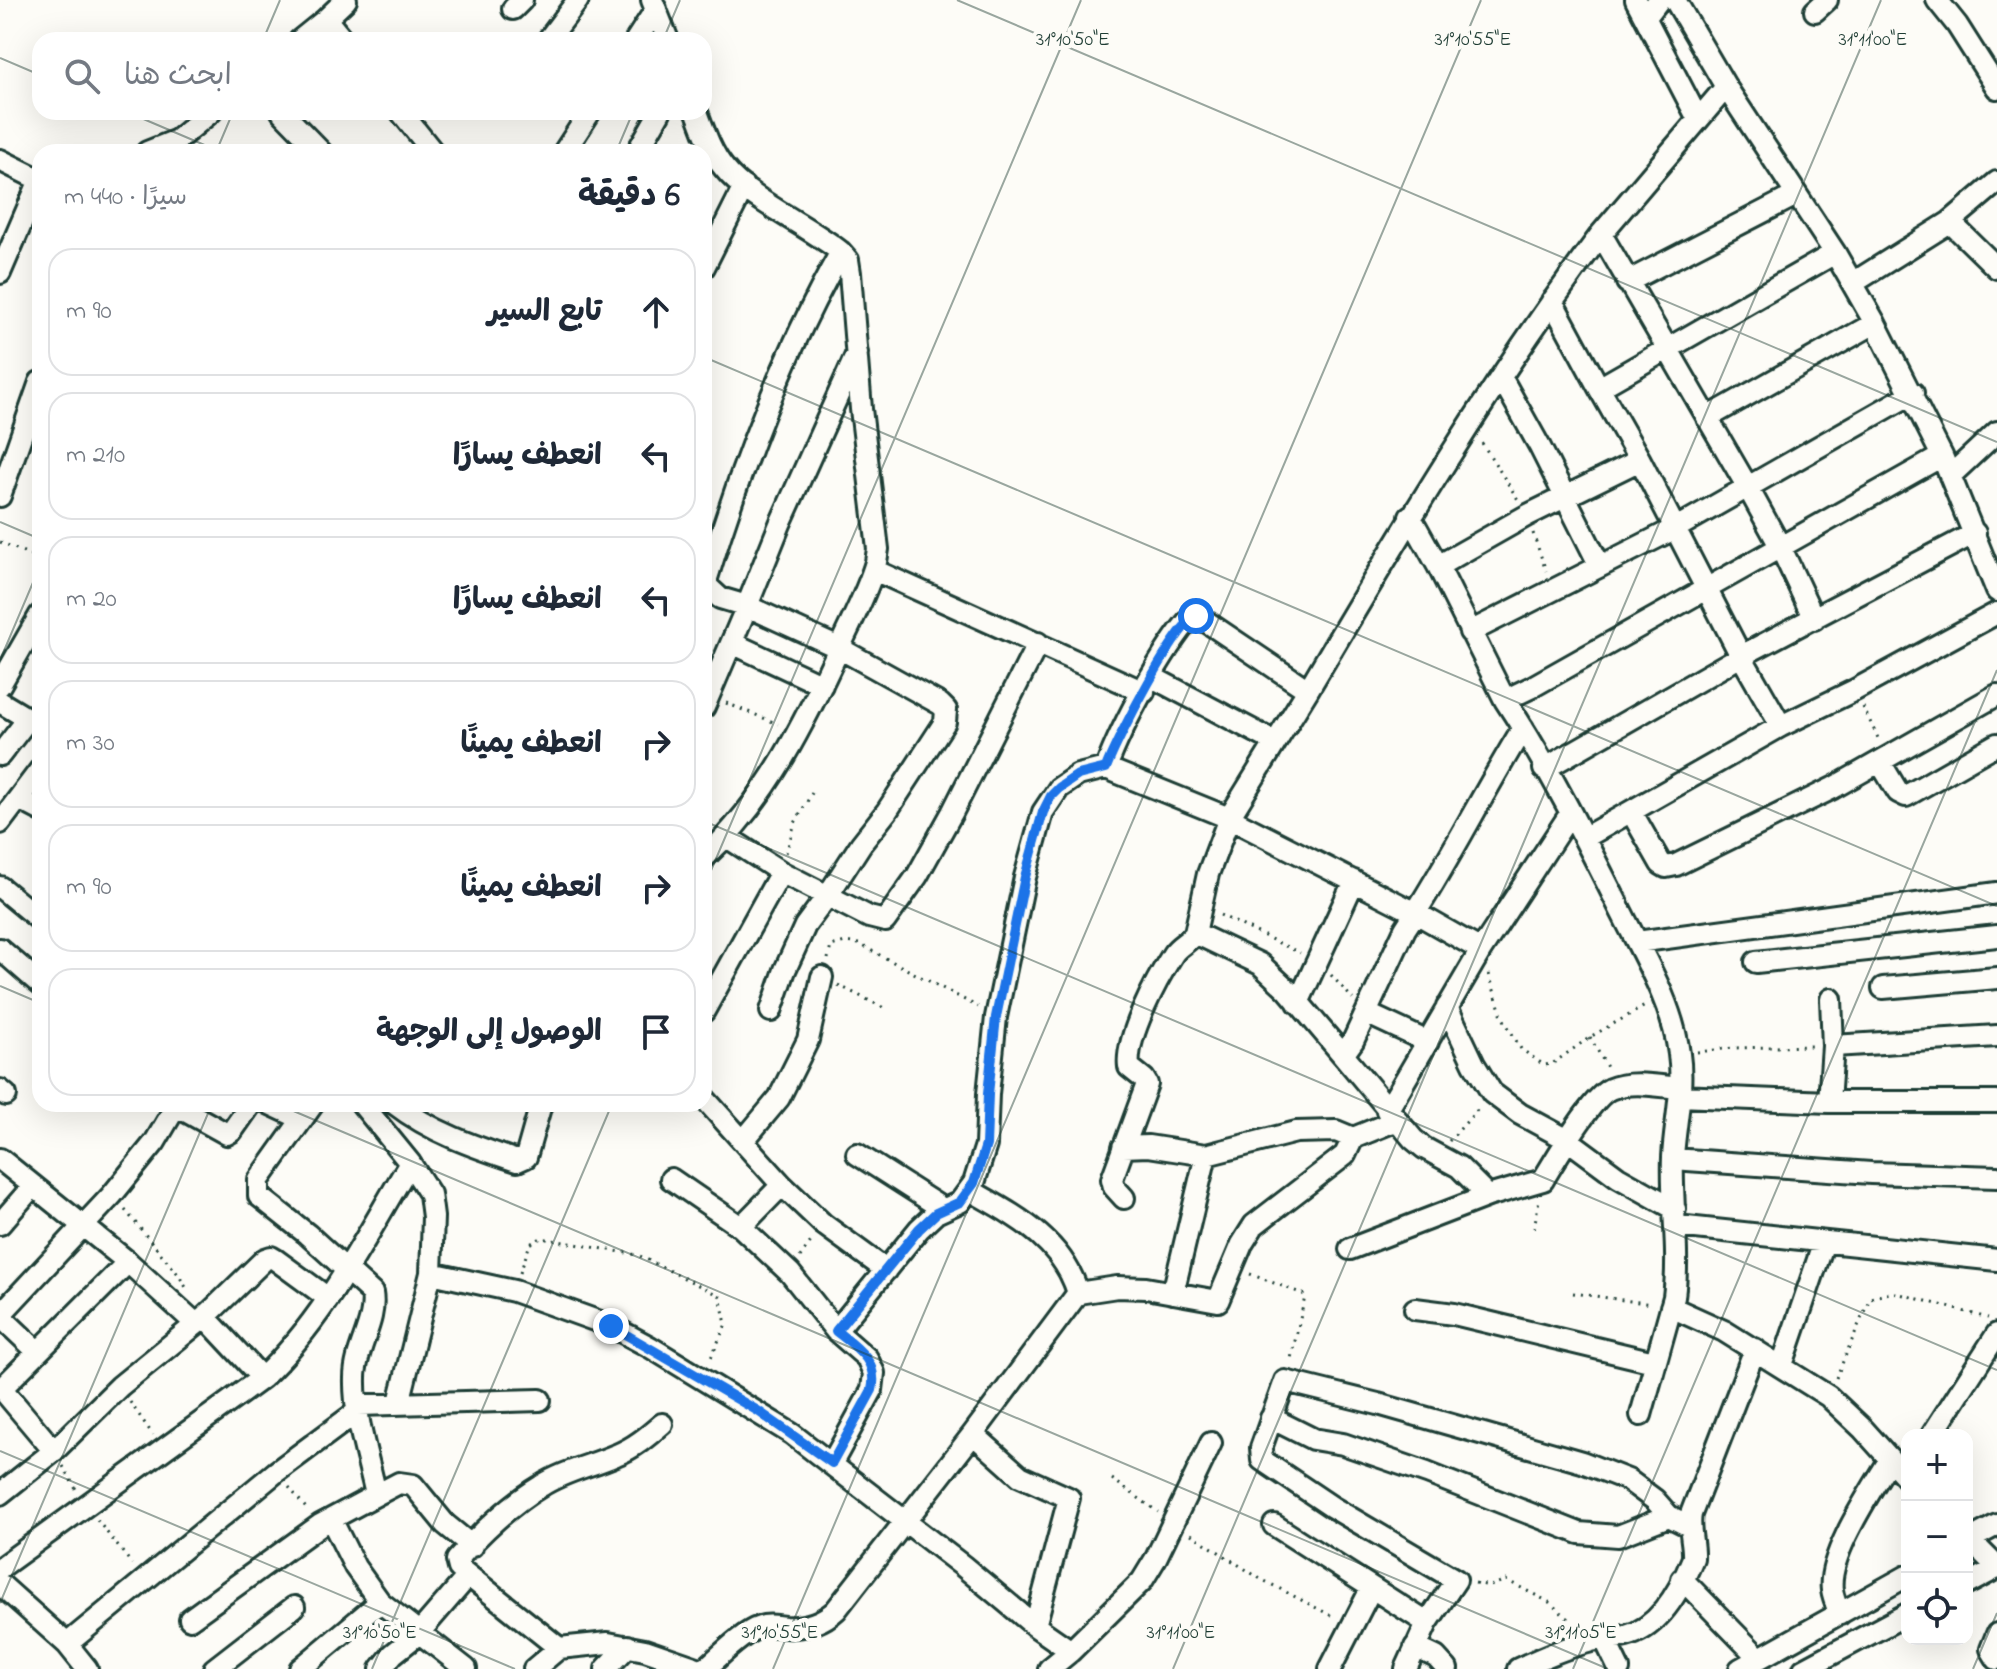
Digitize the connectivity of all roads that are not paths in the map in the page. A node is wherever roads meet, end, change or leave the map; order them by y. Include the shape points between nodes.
1 (346, 0) edge
2 (578, 0) edge
3 (1659, 0) edge
4 (1675, 0) edge
5 (1937, 0) edge
6 (654, 4) edge
7 (1641, 8) edge
8 (326, 19) junction
9 (310, 32) edge
10 (337, 32) edge
11 (554, 32) edge
12 (640, 32) edge
13 (665, 32) edge
14 (1726, 87) junction
15 (1997, 88) edge
16 (1698, 119) junction
17 (201, 120) edge
18 (290, 120) edge
19 (407, 120) edge
20 (585, 120) edge
21 (655, 120) edge
22 (699, 120) edge
23 (167, 144) edge
24 (313, 144) edge
25 (427, 144) edge
26 (569, 144) edge
27 (642, 144) edge
28 (705, 144) edge
29 (712, 155) edge
30 (4, 162) edge
31 (32, 176) edge
32 (1997, 182) edge
33 (0, 184) edge
34 (744, 187) junction
35 (1796, 195) junction
36 (32, 199) edge
37 (1950, 222) junction
38 (1601, 234) junction
39 (712, 251) edge
40 (841, 252) junction
41 (1835, 253) junction
42 (1997, 268) edge
43 (0, 273) edge
44 (1627, 282) junction
45 (1853, 283) junction
46 (1552, 301) junction
47 (1875, 323) junction
48 (1668, 350) junction
49 (857, 353) junction
50 (1501, 377) junction
51 (1599, 388) junction
52 (1913, 393) junction
53 (32, 406) edge
54 (1707, 418) junction
55 (1997, 432) edge
56 (1942, 456) junction
57 (1640, 460) junction
58 (1950, 476) junction
59 (1747, 486) junction
60 (0, 496) edge
61 (1565, 497) junction
62 (1410, 516) junction
63 (1676, 528) junction
64 (1975, 533) junction
65 (1781, 548) junction
66 (712, 563) edge
67 (1438, 566) junction
68 (1600, 566) junction
69 (874, 570) junction
70 (1996, 586) edge
71 (1708, 588) junction
72 (712, 591) edge
73 (747, 606) junction
74 (1997, 613) edge
75 (1814, 619) junction
76 (32, 629) edge
77 (1470, 632) junction
78 (732, 643) junction
79 (1038, 643) junction
80 (839, 648) junction
81 (1741, 656) junction
82 (1148, 684) junction
83 (0, 685) edge
84 (822, 685) junction
85 (712, 688) edge
86 (1308, 690) junction
87 (1997, 695) edge
88 (1505, 700) junction
89 (0, 702) edge
90 (32, 721) edge
91 (32, 724) edge
92 (1781, 726) junction
93 (1523, 728) junction
94 (1275, 742) junction
95 (1997, 744) edge
96 (0, 755) edge
97 (1884, 760) junction
98 (1106, 768) junction
99 (1544, 769) junction
100 (32, 781) edge
101 (19, 799) junction
102 (32, 806) edge
103 (1632, 813) junction
104 (1570, 814) junction
105 (1229, 818) junction
106 (0, 823) edge
107 (727, 837) junction
108 (1584, 838) junction
109 (712, 851) edge
110 (781, 872) junction
111 (1354, 881) junction
112 (0, 887) edge
113 (1997, 893) edge
114 (828, 895) junction
115 (32, 913) edge
116 (1416, 913) junction
117 (1195, 933) junction
118 (1997, 936) edge
119 (1637, 942) junction
120 (0, 949) edge
121 (1481, 950) junction
122 (1756, 962) dead end
123 (32, 977) edge
124 (822, 977) road end
125 (1997, 978) edge
126 (1883, 988) dead end
127 (712, 997) edge
128 (1831, 999) dead end
129 (1298, 1003) junction
130 (1447, 1007) junction
131 (771, 1011) dead end
132 (1366, 1013) junction
133 (1997, 1036) edge
134 (1428, 1042) junction
135 (1833, 1046) junction
136 (1343, 1055) junction
137 (1679, 1092) junction
138 (1829, 1102) junction
139 (1997, 1102) edge
140 (712, 1106) edge
141 (173, 1112) edge
142 (187, 1112) edge
143 (245, 1112) edge
144 (308, 1112) edge
145 (369, 1112) edge
146 (407, 1112) edge
147 (539, 1112) edge
148 (1391, 1116) junction
149 (1353, 1138) junction
150 (744, 1140) junction
151 (1568, 1140) junction
152 (1123, 1147) junction
153 (857, 1154) dead end
154 (1206, 1155) junction
155 (0, 1159) edge
156 (1673, 1159) junction
157 (410, 1163) junction
158 (1997, 1177) edge
159 (671, 1179) dead end
160 (782, 1185) junction
161 (33, 1186) junction
162 (970, 1190) junction
163 (1488, 1196) junction
164 (1124, 1198) dead end
165 (943, 1209) junction
166 (1676, 1217) junction
167 (0, 1224) edge
168 (84, 1227) junction
169 (741, 1227) junction
170 (1824, 1242) junction
171 (1350, 1249) dead end
172 (1997, 1260) edge
173 (128, 1262) junction
174 (346, 1269) junction
175 (886, 1270) junction
176 (431, 1273) junction
177 (1078, 1293) junction
178 (1173, 1293) junction
179 (328, 1298) junction
180 (1671, 1307) junction
181 (1415, 1309) dead end
182 (0, 1316) edge
183 (200, 1320) junction
184 (836, 1331) junction
185 (1997, 1334) edge
186 (1755, 1349) junction
187 (38, 1352) junction
188 (1654, 1362) junction
189 (1782, 1365) junction
190 (262, 1378) junction
191 (1, 1390) edge
192 (540, 1400) dead end
193 (399, 1403) junction
194 (358, 1408) junction
195 (1641, 1415) dead end
196 (1271, 1418) junction
197 (662, 1424) dead end
198 (1936, 1429) edge
199 (973, 1434) junction
200 (1211, 1443) dead end
201 (54, 1451) junction
202 (1890, 1459) junction
203 (832, 1463) junction
204 (1901, 1471) edge
205 (0, 1494) edge
206 (376, 1495) junction
207 (1669, 1516) junction
208 (903, 1522) junction
209 (326, 1523) junction
210 (1274, 1525) dead end
211 (1997, 1525) edge
212 (1689, 1526) junction
213 (1973, 1539) edge
214 (1973, 1544) edge
215 (472, 1546) junction
216 (1996, 1566) edge
217 (0, 1568) edge
218 (468, 1576) junction
219 (1682, 1579) junction
220 (1901, 1579) edge
221 (1973, 1580) edge
222 (1371, 1589) junction
223 (3, 1594) edge
224 (380, 1602) junction
225 (294, 1607) dead end
226 (1840, 1614) junction
227 (1901, 1617) edge
228 (190, 1619) dead end
229 (1427, 1623) junction
230 (1035, 1626) junction
231 (418, 1634) junction
232 (1997, 1634) edge
233 (1598, 1640) junction
234 (67, 1644) junction
235 (628, 1646) junction
236 (1415, 1647) junction
237 (559, 1648) junction
238 (1071, 1651) junction
239 (1759, 1658) junction
240 (1997, 1659) edge
241 (1811, 1667) edge
242 (87, 1669) edge
243 (214, 1669) edge
244 (300, 1669) edge
245 (381, 1669) edge
246 (466, 1669) edge
247 (534, 1669) edge
248 (606, 1669) edge
249 (703, 1669) edge
250 (1049, 1669) edge
251 (1330, 1669) edge
252 (1406, 1669) edge
253 (1447, 1669) edge
254 (1518, 1669) edge
255 (1619, 1669) edge
256 (1740, 1669) edge

1 - 8 street
2 - 11 street
3 - 7 street
4 - 14 street
5 - 15 street
6 - 12 street
6 - 13 street
7 - 16 street
8 - 9 street
8 - 10 street
14 - 16 street
14 - 35 street
16 - 38 street
17 - 23 street
18 - 24 street
19 - 25 street
20 - 26 street
21 - 27 street
22 - 28 street
29 - 34 street
30 - 31 street
30 - 33 street
32 - 37 street
34 - 39 street
34 - 40 street
35 - 41 street
35 - 44 street
36 - 43 street
37 - 42 street
37 - 45 street
38 - 44 street
38 - 46 street
40 - 49 street via 849,265
40 - 66 street via 746,459
41 - 45 street
41 - 48 street
44 - 48 street
45 - 47 street
46 - 50 street
46 - 51 street
47 - 52 street
47 - 54 street
48 - 51 street
48 - 54 street
49 - 69 street via 878,549
49 - 73 street
50 - 61 street
50 - 62 street
51 - 57 street
52 - 56 street
52 - 59 street
53 - 60 street
54 - 59 street
55 - 58 street
56 - 58 street
56 - 65 street
57 - 61 street
57 - 63 street
58 - 64 street
59 - 63 street
59 - 65 street
61 - 67 street
61 - 68 street
62 - 67 street
62 - 86 street
63 - 68 street
63 - 71 street
64 - 70 street
64 - 75 street
65 - 71 street
65 - 75 street
67 - 77 street
68 - 77 street
69 - 79 street
69 - 80 street
71 - 81 street
71 - 88 street
72 - 73 street
73 - 78 street
73 - 80 street
74 - 92 street
75 - 81 street
76 - 83 street
77 - 88 street
78 - 84 street
78 - 85 street
79 - 82 street
79 - 114 street via 952,813 887,920 881,922
80 - 84 street
80 - 114 street via 940,704 946,716
81 - 92 street
81 - 99 street
82 - 86 street via 1196,616
82 - 94 street
82 - 98 street
84 - 107 street via 770,781
86 - 94 street
87 - 97 street
88 - 93 street
89 - 90 street
91 - 96 street
92 - 103 street
93 - 99 street
93 - 116 street
94 - 105 street
95 - 97 street via 1906,796 1898,792
97 - 103 street via 1739,837 1670,867 1661,864
98 - 105 street
98 - 162 street via 1078,775 1059,788 1043,812 996,1017 986,1145
99 - 104 street
100 - 101 street
101 - 102 street
101 - 106 street
103 - 108 street
104 - 108 street
104 - 121 street
105 - 111 street
105 - 117 street via 1208,874
107 - 109 street
107 - 110 street
108 - 119 street
110 - 114 street
110 - 127 street
111 - 116 street
111 - 129 street
112 - 115 street
113 - 119 street
114 - 131 street via 797,941
116 - 121 street
116 - 132 street
117 - 129 street via 1252,959
117 - 152 street via 1174,952 1133,1038 1129,1067 1147,1084
118 - 122 street
119 - 137 street via 1663,998 1679,1054
120 - 123 street
121 - 130 street
124 - 150 street via 808,1040 779,1098
125 - 126 street
128 - 135 street
129 - 136 street
130 - 134 street
130 - 151 street via 1492,1093
132 - 134 street
132 - 136 street
133 - 135 street
134 - 148 street
135 - 138 street
136 - 148 street
137 - 138 street
137 - 151 street via 1617,1087 1605,1092
137 - 156 street
138 - 139 street
140 - 150 street
141 - 168 street via 155,1142
142 - 143 street via 227,1134
144 - 174 street via 265,1169 257,1190
145 - 157 street
146 - 147 street via 474,1147 517,1161 526,1157
148 - 149 street
148 - 163 street
149 - 154 street via 1336,1131 1296,1132
149 - 178 street via 1345,1155 1254,1225 1217,1301
150 - 160 street
151 - 163 street via 1543,1180
151 - 166 street
152 - 154 street
152 - 164 street via 1112,1179
153 - 165 street
154 - 178 street
155 - 161 street
156 - 158 street
156 - 166 street
157 - 174 street
157 - 176 street via 430,1194
159 - 169 street
160 - 169 street
160 - 175 street via 823,1224
161 - 167 street
161 - 168 street
162 - 165 street via 960,1202
162 - 177 street via 1052,1245 1072,1272
163 - 171 street
165 - 175 street
166 - 170 street
166 - 180 street
168 - 173 street
168 - 182 street
169 - 184 street via 790,1273
170 - 172 street
170 - 189 street
173 - 183 street
173 - 187 street
174 - 179 street
174 - 194 street via 373,1298 357,1359
175 - 184 street
176 - 193 street
176 - 203 street via 514,1291 611,1326 758,1411
177 - 178 street via 1131,1287
177 - 199 street
179 - 183 street via 268,1257
179 - 190 street via 300,1339
180 - 186 street
180 - 188 street
181 - 188 street
182 - 187 street
183 - 190 street
183 - 201 street via 120,1386
184 - 203 street via 867,1358 874,1379
185 - 198 street
186 - 189 street
186 - 212 street
187 - 191 street
188 - 195 street
189 - 202 street via 1828,1396
190 - 217 street
191 - 201 street
192 - 193 street
193 - 194 street
194 - 206 street
194 - 234 street
196 - 207 street via 1313,1439 1413,1468 1579,1533 1618,1536
196 - 207 street via 1285,1381 1582,1462 1628,1480
196 - 229 street via 1260,1455 1265,1463 1456,1580
197 - 215 street via 618,1455 541,1485
199 - 208 street
199 - 230 street via 1020,1476 1069,1498
200 - 238 street via 1142,1581
201 - 205 street
202 - 204 street
202 - 226 street via 1836,1559 1832,1590
203 - 208 street
206 - 209 street
206 - 215 street via 399,1483 413,1485 445,1524
207 - 212 street
208 - 230 street
208 - 249 street via 824,1620 758,1627
209 - 224 street
209 - 228 street
210 - 222 street
211 - 213 street
212 - 219 street via 1693,1558
214 - 216 street
215 - 218 street via 457,1560
216 - 221 street
218 - 231 street
218 - 237 street
219 - 233 street via 1642,1631
219 - 239 street
220 - 226 street
222 - 229 street
222 - 251 street
223 - 234 street
224 - 231 street
224 - 244 street
225 - 243 street
226 - 239 street
227 - 241 street
229 - 236 street
230 - 238 street
231 - 245 street
231 - 246 street
232 - 240 street via 1991,1649
233 - 254 street
233 - 255 street
234 - 242 street
235 - 237 street
235 - 248 street
235 - 249 street
236 - 252 street
236 - 253 street
237 - 247 street
238 - 250 street
239 - 256 street

